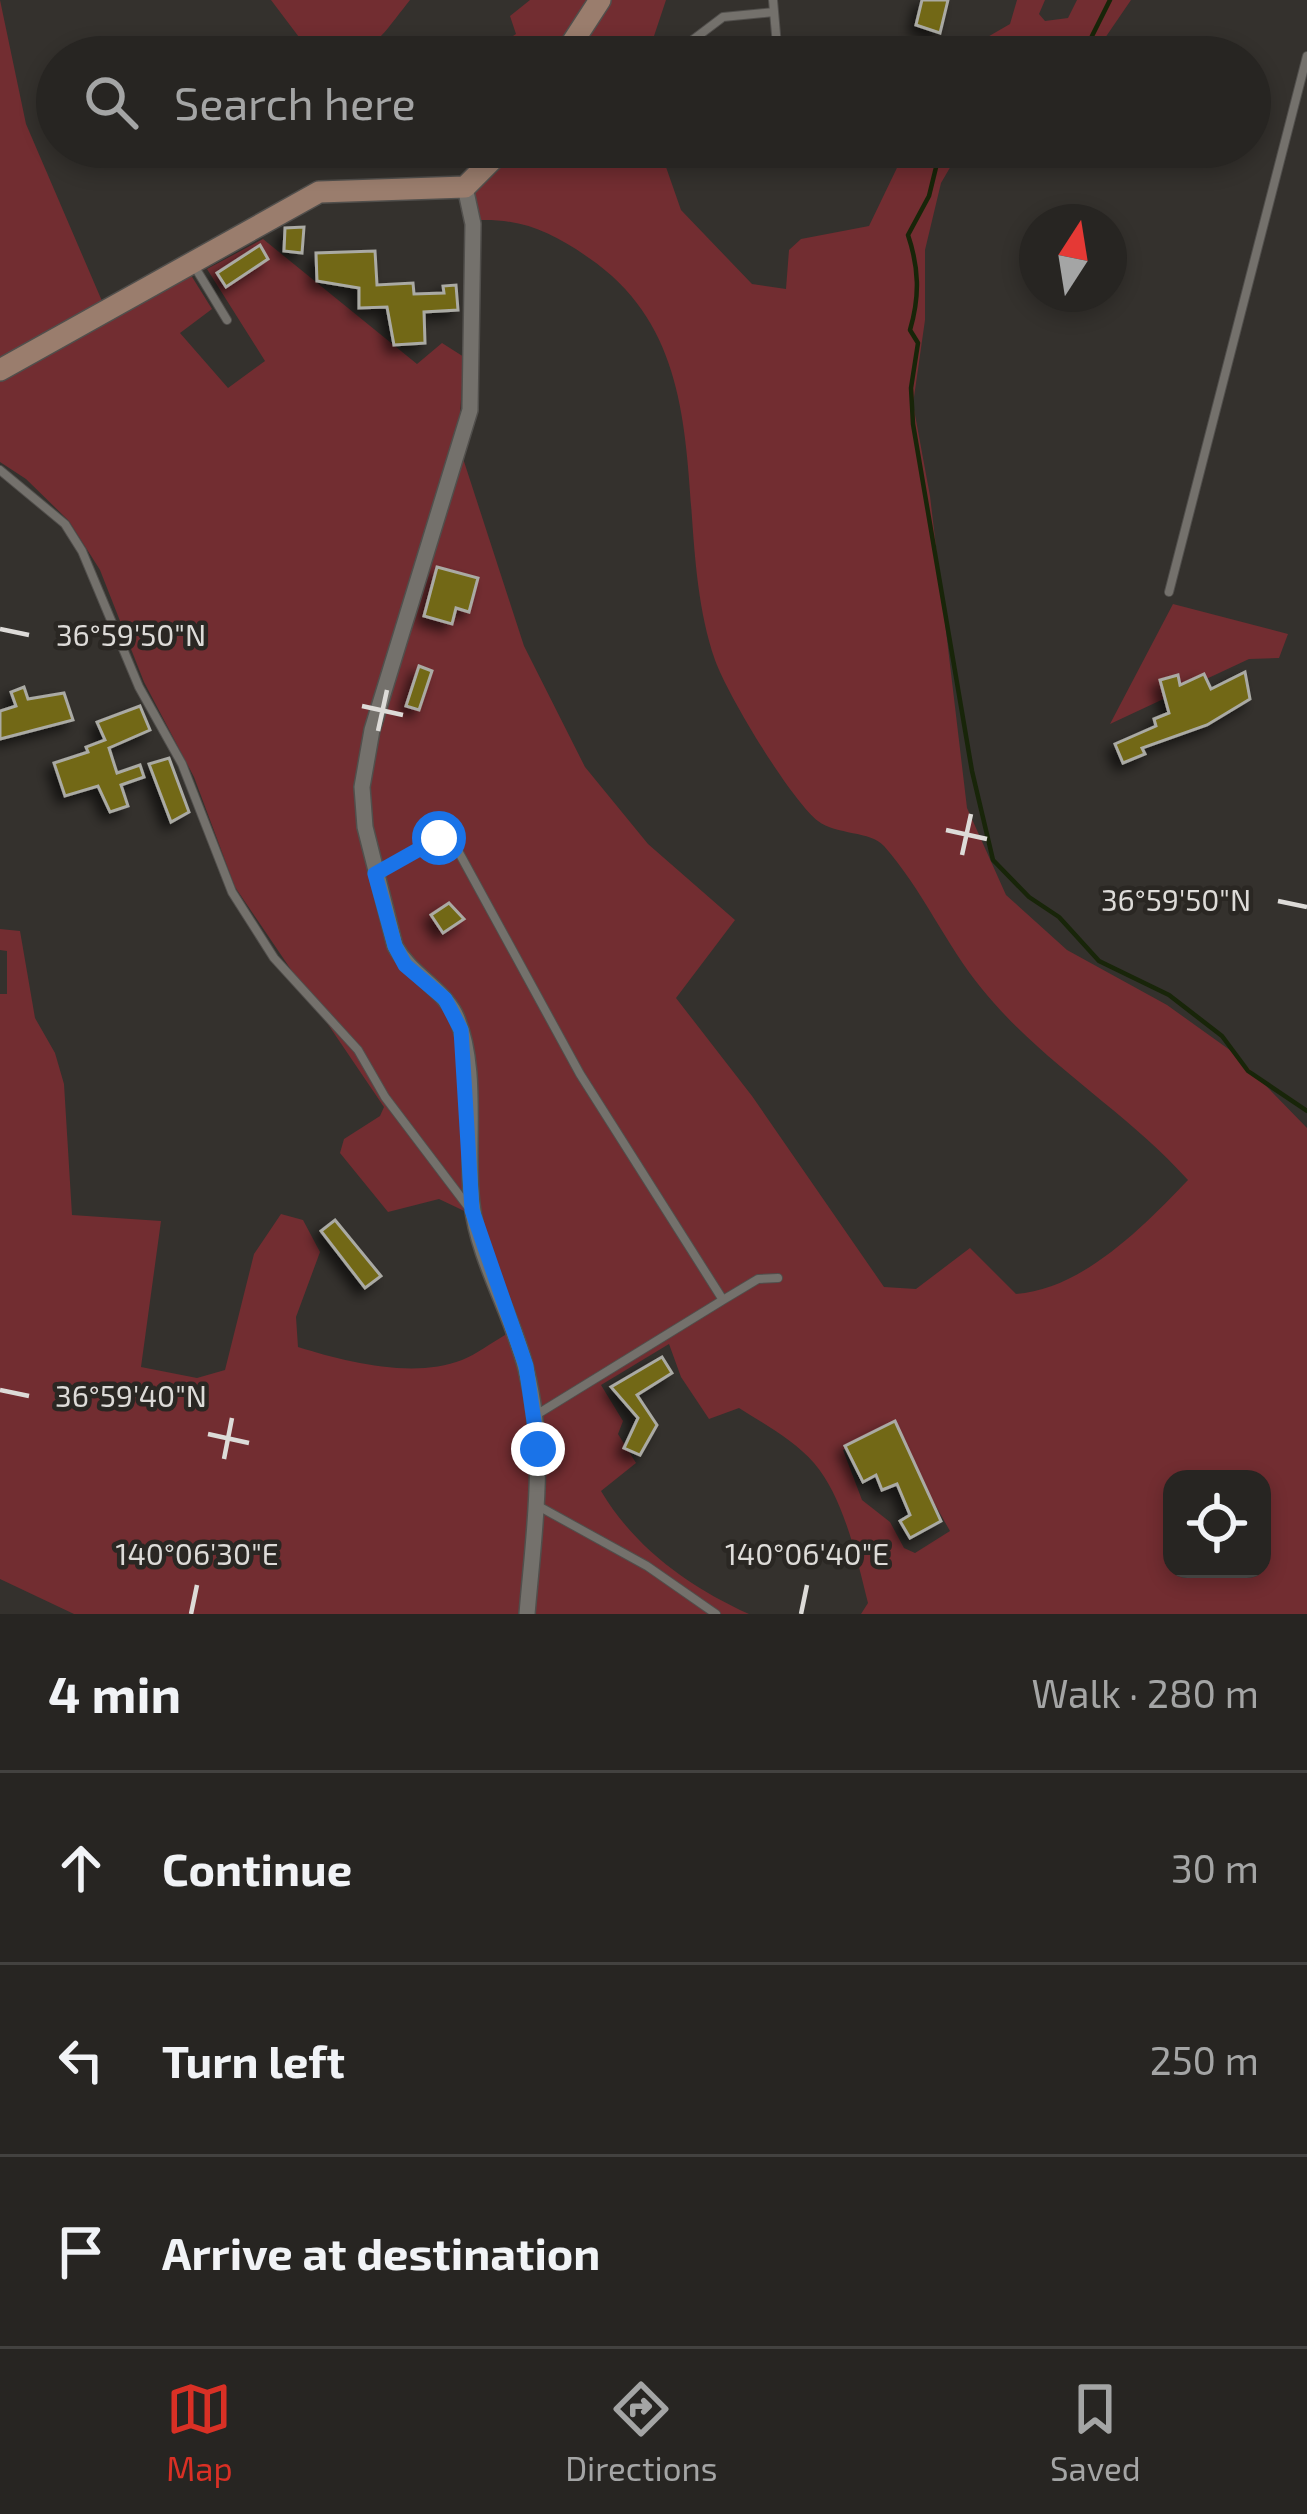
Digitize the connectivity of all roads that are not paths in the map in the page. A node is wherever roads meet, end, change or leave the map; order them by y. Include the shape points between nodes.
1 (600, 0) edge
2 (772, 0) edge
3 (774, 12) junction
4 (577, 36) edge
5 (698, 36) edge
6 (776, 36) edge
7 (1307, 56) edge
8 (484, 168) edge
9 (465, 187) junction
10 (193, 263) junction
11 (227, 320) dead end
12 (0, 370) edge
13 (0, 470) edge
14 (1169, 592) dead end
15 (375, 874) junction
16 (472, 1210) junction
17 (778, 1278) dead end
18 (723, 1300) junction
19 (536, 1415) junction
20 (540, 1507) junction
21 (527, 1614) edge
22 (716, 1614) edge

1 - 4 street
2 - 3 lane
3 - 5 lane via 723,16
3 - 6 lane
7 - 14 lane
8 - 9 street
9 - 10 street via 319,192
9 - 15 street via 473,224 470,410 373,730 362,805
10 - 11 lane
10 - 12 street
13 - 16 lane via 65,524 82,551 232,892 274,958 358,1050
15 - 16 street via 405,965 445,999 461,1030
15 - 18 lane via 428,841 456,847 580,1074
16 - 19 street
17 - 18 lane via 758,1279
18 - 19 lane
19 - 20 street
20 - 21 street
20 - 22 lane

